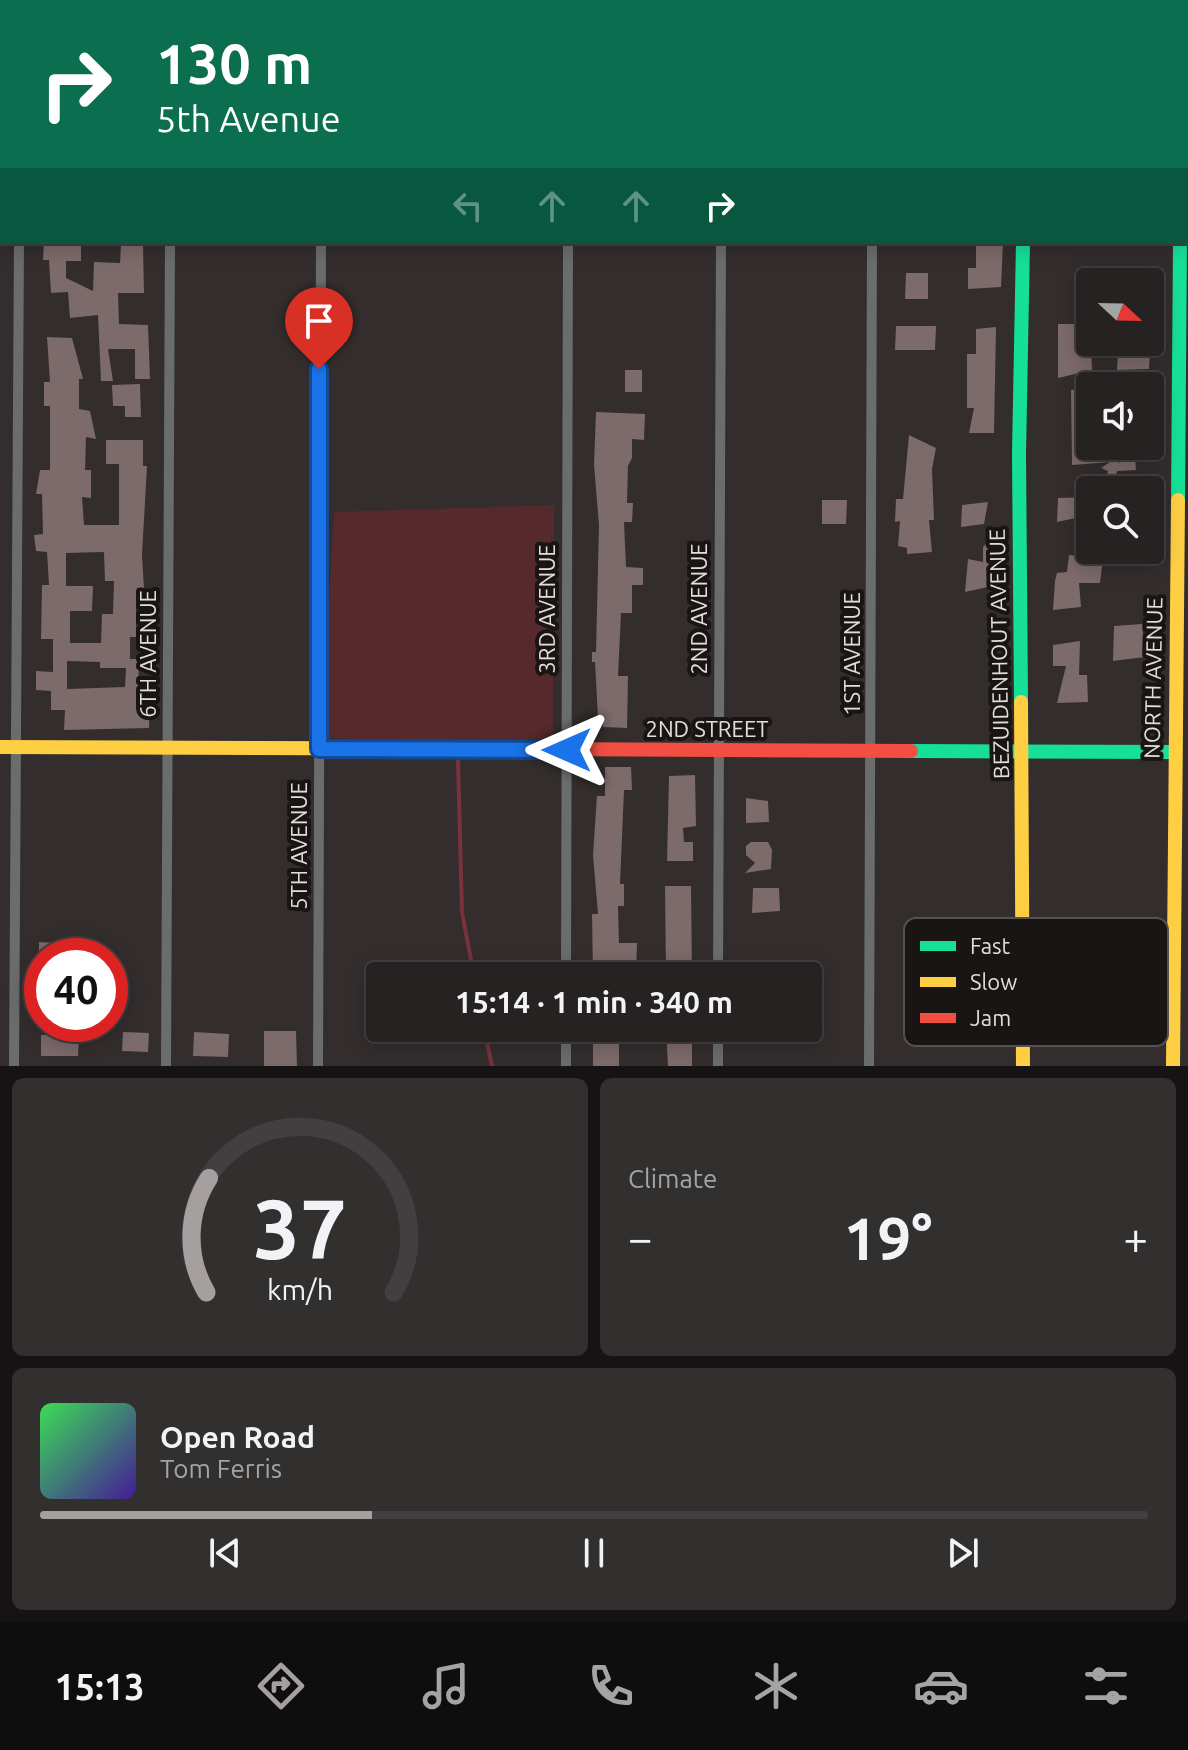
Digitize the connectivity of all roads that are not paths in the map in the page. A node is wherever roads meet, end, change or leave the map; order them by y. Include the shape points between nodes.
1 (19, 244) edge
2 (170, 244) edge
3 (321, 244) edge
4 (568, 244) edge
5 (721, 244) edge
6 (872, 244) edge
7 (1023, 244) edge
8 (1180, 244) edge
9 (8, 747) edge
10 (168, 747) junction
11 (319, 749) junction
12 (567, 750) junction
13 (872, 750) junction
14 (718, 751) junction
15 (1022, 751) junction
16 (1174, 752) junction
17 (1023, 918) edge
18 (566, 962) edge
19 (718, 962) edge
20 (566, 1042) edge
21 (718, 1042) edge
22 (1023, 1046) edge
23 (14, 1066) edge
24 (166, 1066) edge
25 (318, 1066) edge
26 (566, 1066) edge
27 (718, 1066) edge
28 (869, 1066) edge
29 (1023, 1066) edge
30 (1173, 1066) edge

1 - 9 street
2 - 10 street, 6TH AVENUE
3 - 11 street, 5TH AVENUE
4 - 12 street, 3RD AVENUE
5 - 14 street, 2ND AVENUE
6 - 13 street, 1ST AVENUE
7 - 15 street, BEZUIDENHOUT AVENUE
8 - 16 street, NORTH AVENUE
9 - 10 street, 2ND STREET
9 - 23 street
10 - 11 street, 2ND STREET
10 - 24 street, 6TH AVENUE
11 - 12 street, 2ND STREET
11 - 25 street, 5TH AVENUE
12 - 14 street, 2ND STREET
12 - 18 street, 3RD AVENUE
13 - 14 street, 2ND STREET
13 - 15 street, 2ND STREET
13 - 28 street, 1ST AVENUE
14 - 19 street, 2ND AVENUE
15 - 16 street, 2ND STREET
15 - 17 street, BEZUIDENHOUT AVENUE
16 - 30 street, NORTH AVENUE
20 - 26 street
21 - 27 street
22 - 29 street, BEZUIDENHOUT AVENUE

